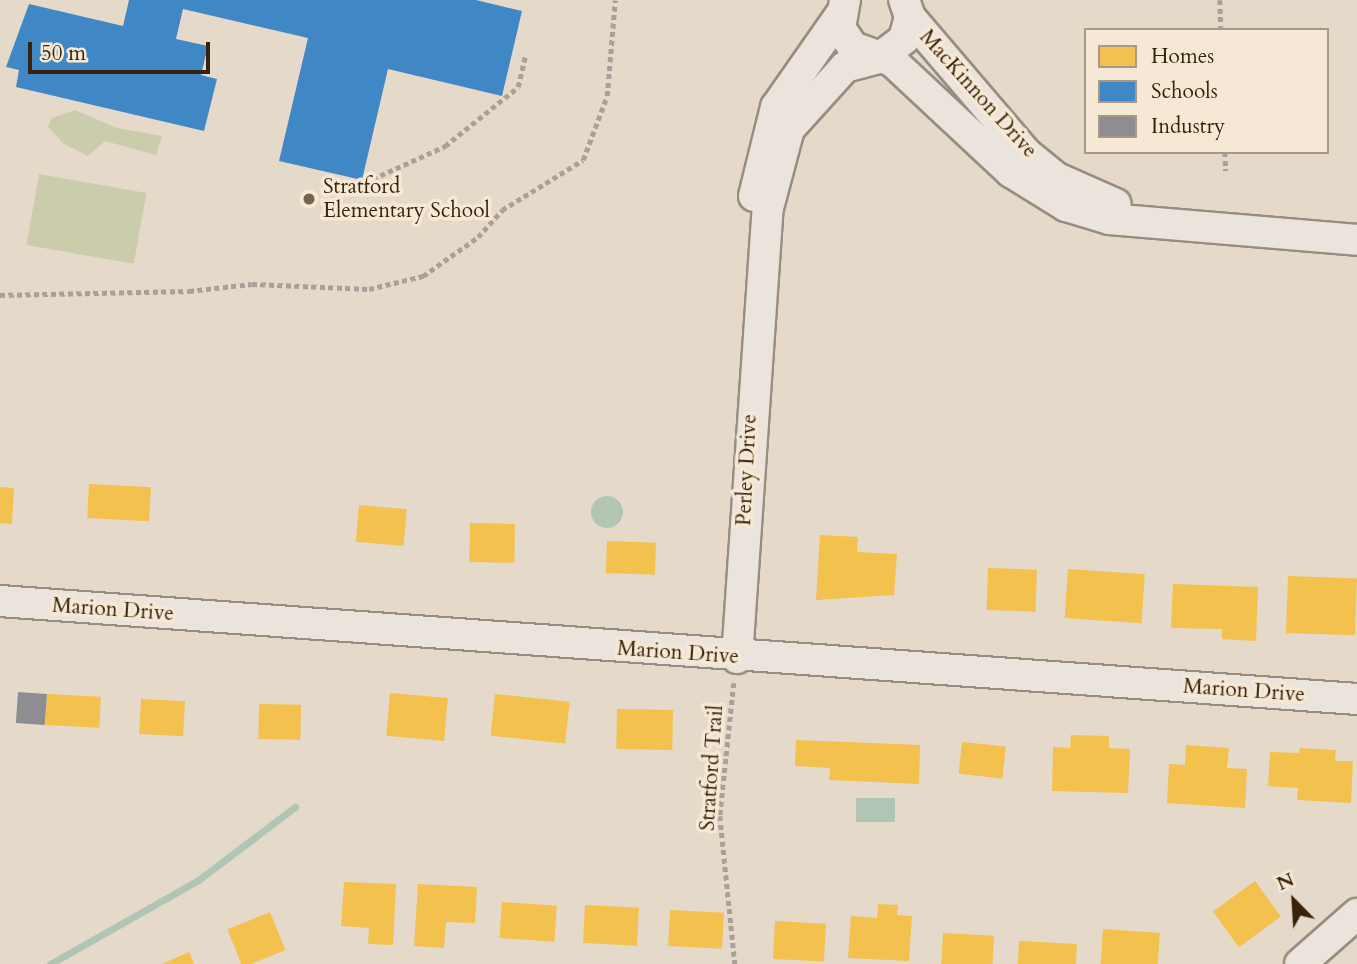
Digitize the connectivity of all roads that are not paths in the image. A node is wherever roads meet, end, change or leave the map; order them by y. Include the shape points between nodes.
1 (840, 6) edge
2 (907, 9) edge
3 (879, 58) junction
4 (1162, 222) junction
5 (1357, 240) edge
6 (758, 282) junction
7 (0, 601) edge
8 (737, 658) junction
9 (1357, 699) edge
10 (1357, 914) edge
11 (1300, 964) edge

1 - 3 street, MacKinnon Drive via 853,47
1 - 6 street, Perley Drive via 776,107 763,144 751,212
2 - 3 street via 904,39
2 - 4 street, MacKinnon Drive via 1027,153 1057,178
3 - 4 street, MacKinnon Drive via 926,89 1011,172 1066,206 1110,219
3 - 6 street, Perley Drive via 845,68 818,90 789,129 768,208
4 - 5 street, MacKinnon Drive
6 - 8 street, Perley Drive
7 - 8 street, Marion Drive
8 - 9 street, Marion Drive
10 - 11 street

